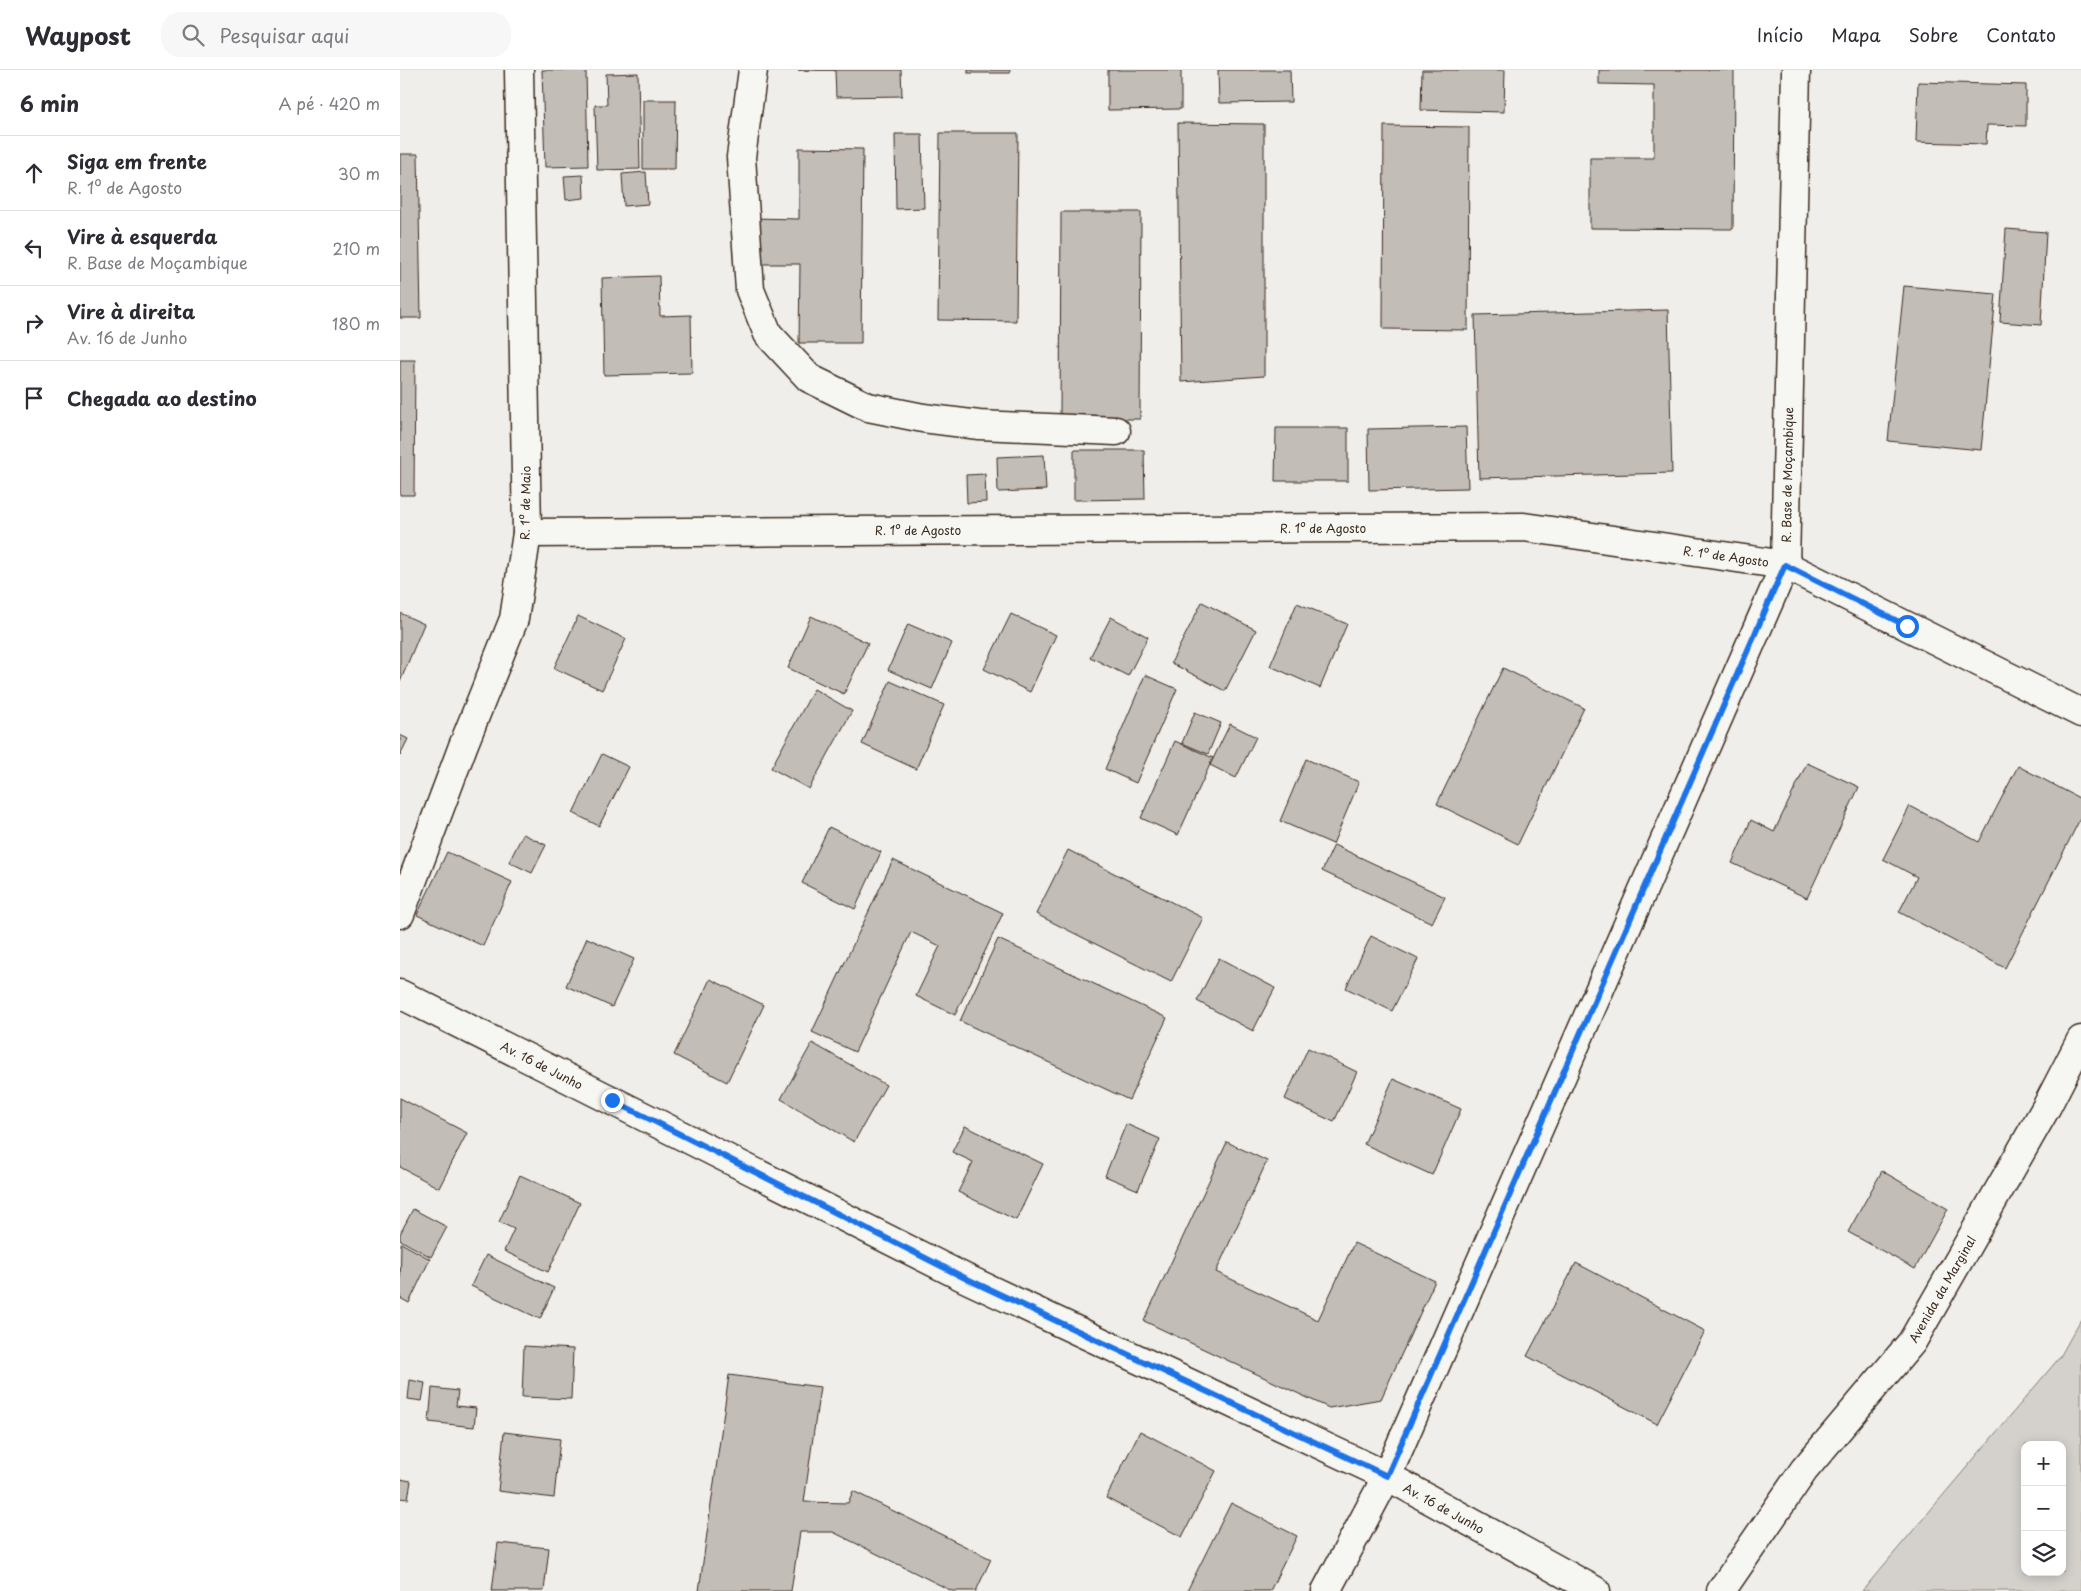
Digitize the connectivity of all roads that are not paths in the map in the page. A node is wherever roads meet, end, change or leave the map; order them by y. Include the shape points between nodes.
1 (519, 70) edge
2 (753, 70) edge
3 (1796, 70) edge
4 (1116, 431) dead end
5 (527, 533) junction
6 (1785, 565) junction
7 (2081, 713) edge
8 (400, 914) edge
9 (400, 994) edge
10 (2081, 1040) edge
11 (1387, 1476) junction
12 (1326, 1591) edge
13 (1596, 1591) edge
14 (1720, 1591) edge

1 - 5 street, R. 1º de Maio
2 - 4 street via 741,157 750,290 768,334 809,378 868,407 923,418 979,425
3 - 6 street, R. Base de Moçambique
5 - 6 street, R. 1º de Agosto via 1524,527
5 - 8 street, R. 1º de Maio via 514,619
6 - 7 street, R. 1º de Agosto
6 - 11 street, R. Base de Moçambique
9 - 11 street, Av. 16 de Junho via 965,1278
10 - 14 street, Avenida da Marginal via 2047,1106 1912,1342 1804,1470
11 - 12 street, R. Base de Moçambique
11 - 13 street, Av. 16 de Junho

